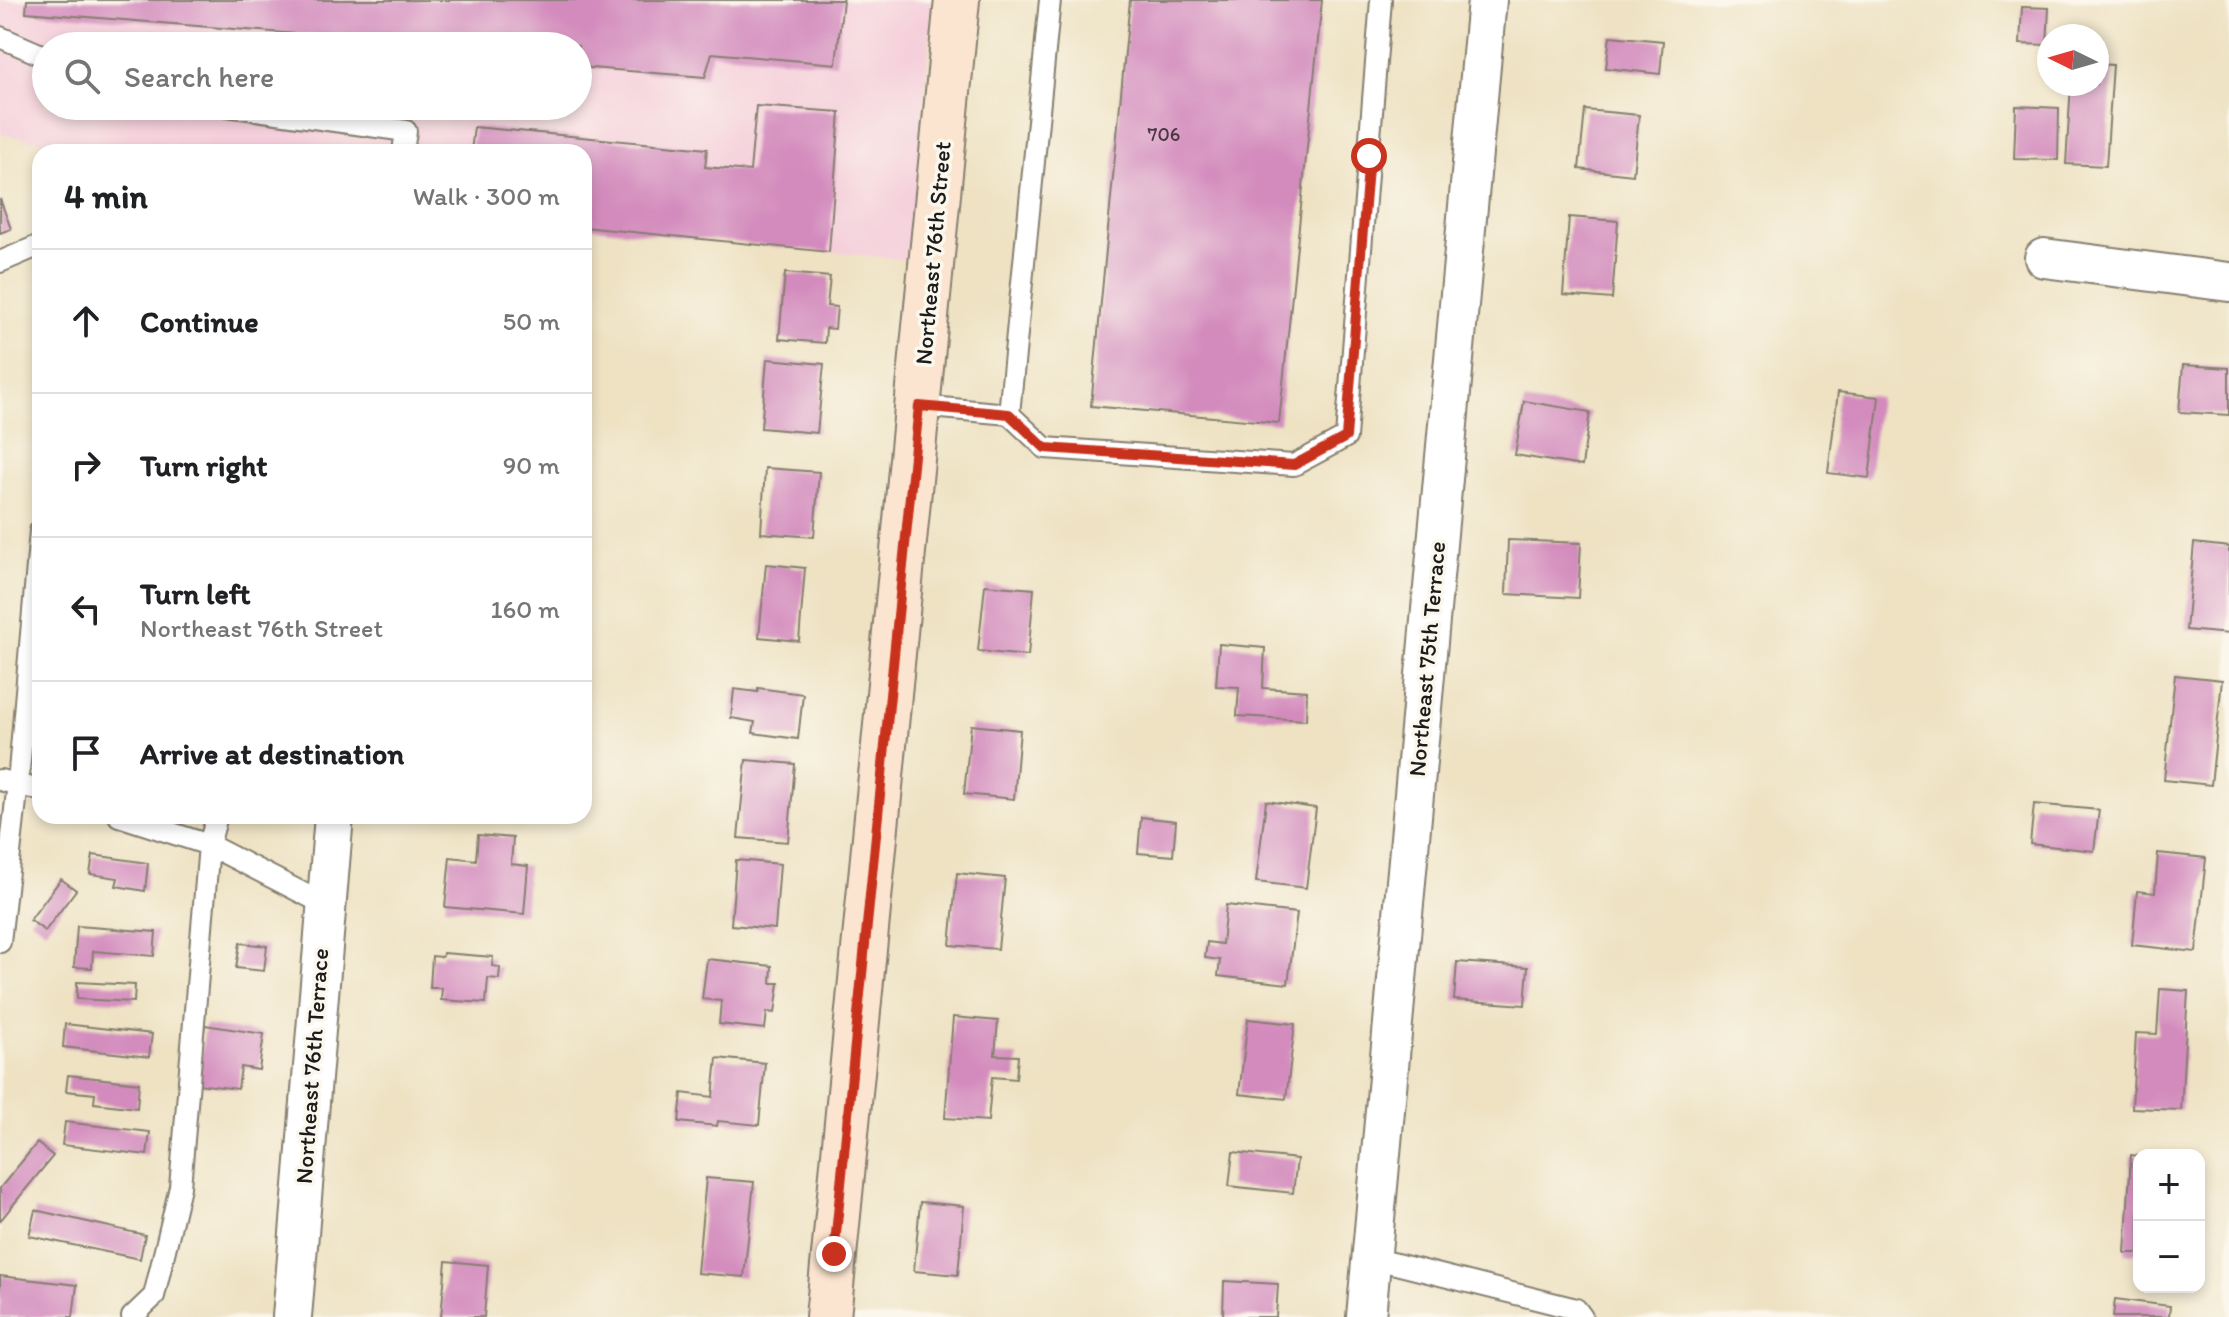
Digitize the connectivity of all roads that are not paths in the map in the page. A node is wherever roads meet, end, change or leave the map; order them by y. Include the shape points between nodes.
1 (957, 0) edge
2 (1050, 0) edge
3 (1381, 0) edge
4 (1487, 0) edge
5 (0, 37) edge
6 (32, 51) edge
7 (327, 120) edge
8 (404, 144) edge
9 (32, 248) edge
10 (2044, 258) dead end
11 (0, 262) edge
12 (2229, 282) edge
13 (919, 406) junction
14 (1009, 414) junction
15 (32, 596) edge
16 (9, 782) edge
17 (32, 788) edge
18 (144, 824) edge
19 (215, 824) edge
20 (333, 824) edge
21 (209, 845) junction
22 (324, 904) junction
23 (0, 942) edge
24 (1372, 1258) junction
25 (132, 1317) edge
26 (292, 1317) edge
27 (828, 1317) edge
28 (1366, 1317) edge
29 (1582, 1317) edge

1 - 13 street, Northeast 76th Street
2 - 14 lane
3 - 14 lane via 1346,437 1294,465 1045,448
4 - 24 street, Northeast 75th Terrace
5 - 6 lane
7 - 8 lane via 406,131
9 - 11 lane
10 - 12 street
13 - 14 lane
13 - 27 street, Northeast 76th Street
15 - 16 lane
16 - 17 lane
16 - 23 lane
18 - 21 lane
19 - 21 lane
20 - 22 street, Northeast 76th Terrace
21 - 22 lane
21 - 25 lane via 180,1187 154,1296
22 - 26 street, Northeast 76th Terrace
24 - 28 street, Northeast 75th Terrace
24 - 29 lane via 1576,1309

